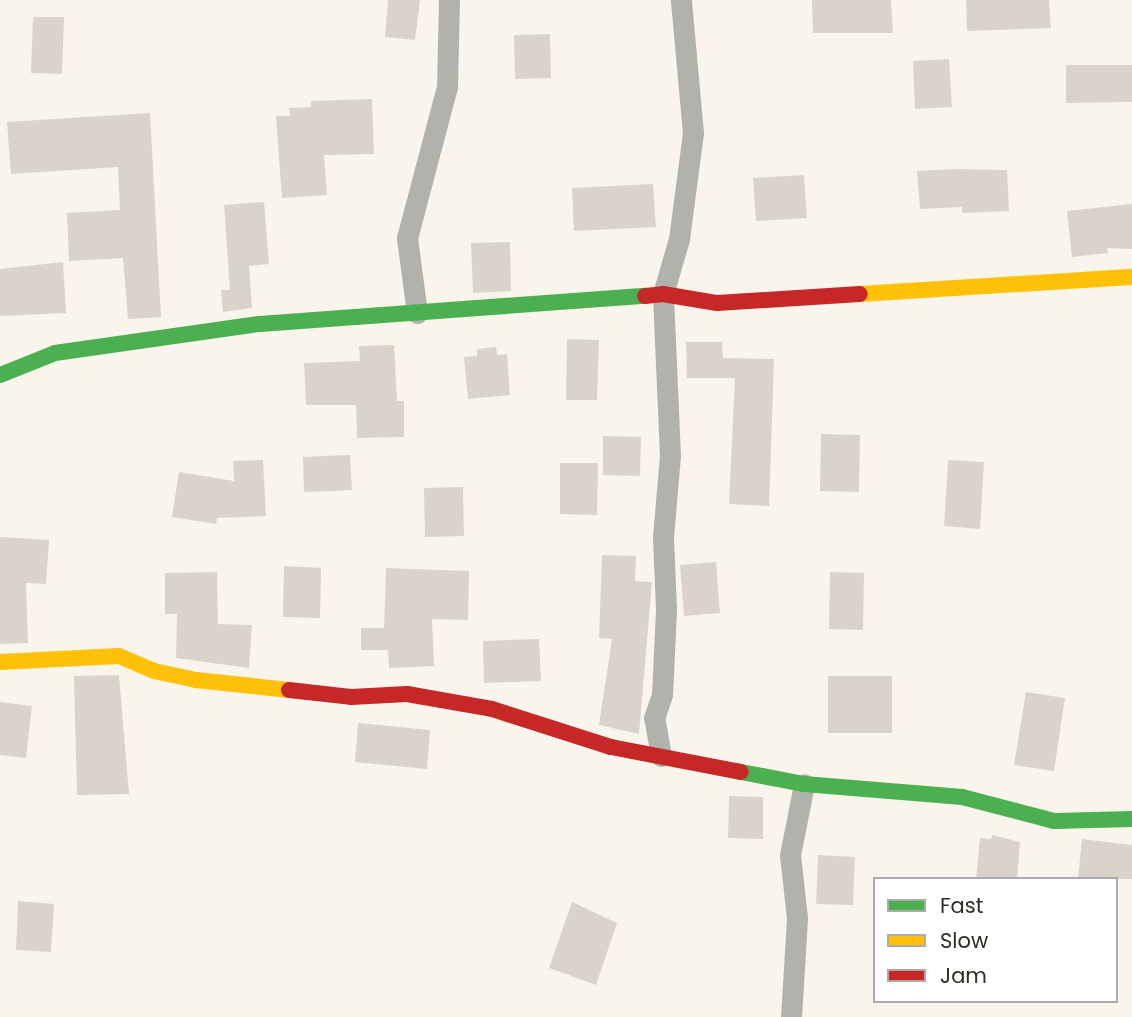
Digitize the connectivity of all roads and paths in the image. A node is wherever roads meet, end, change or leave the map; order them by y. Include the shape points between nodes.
1 (449, 0) edge
2 (681, 0) edge
3 (1132, 277) edge
4 (663, 294) junction
5 (417, 313) junction
6 (0, 375) edge
7 (0, 662) edge
8 (661, 756) junction
9 (804, 784) junction
10 (1132, 819) edge
11 (791, 1017) edge

1 - 5 street via 447,87 407,239
2 - 4 street via 693,133 679,239
3 - 4 street via 717,303
4 - 5 street
4 - 8 street via 670,456 663,537 662,695 654,718
5 - 6 street via 260,324 55,353
7 - 8 street via 119,656 154,671 195,680 351,697 407,694 492,709 572,736
8 - 9 street
9 - 10 street via 962,797 1054,821
9 - 11 street via 790,855 797,918

